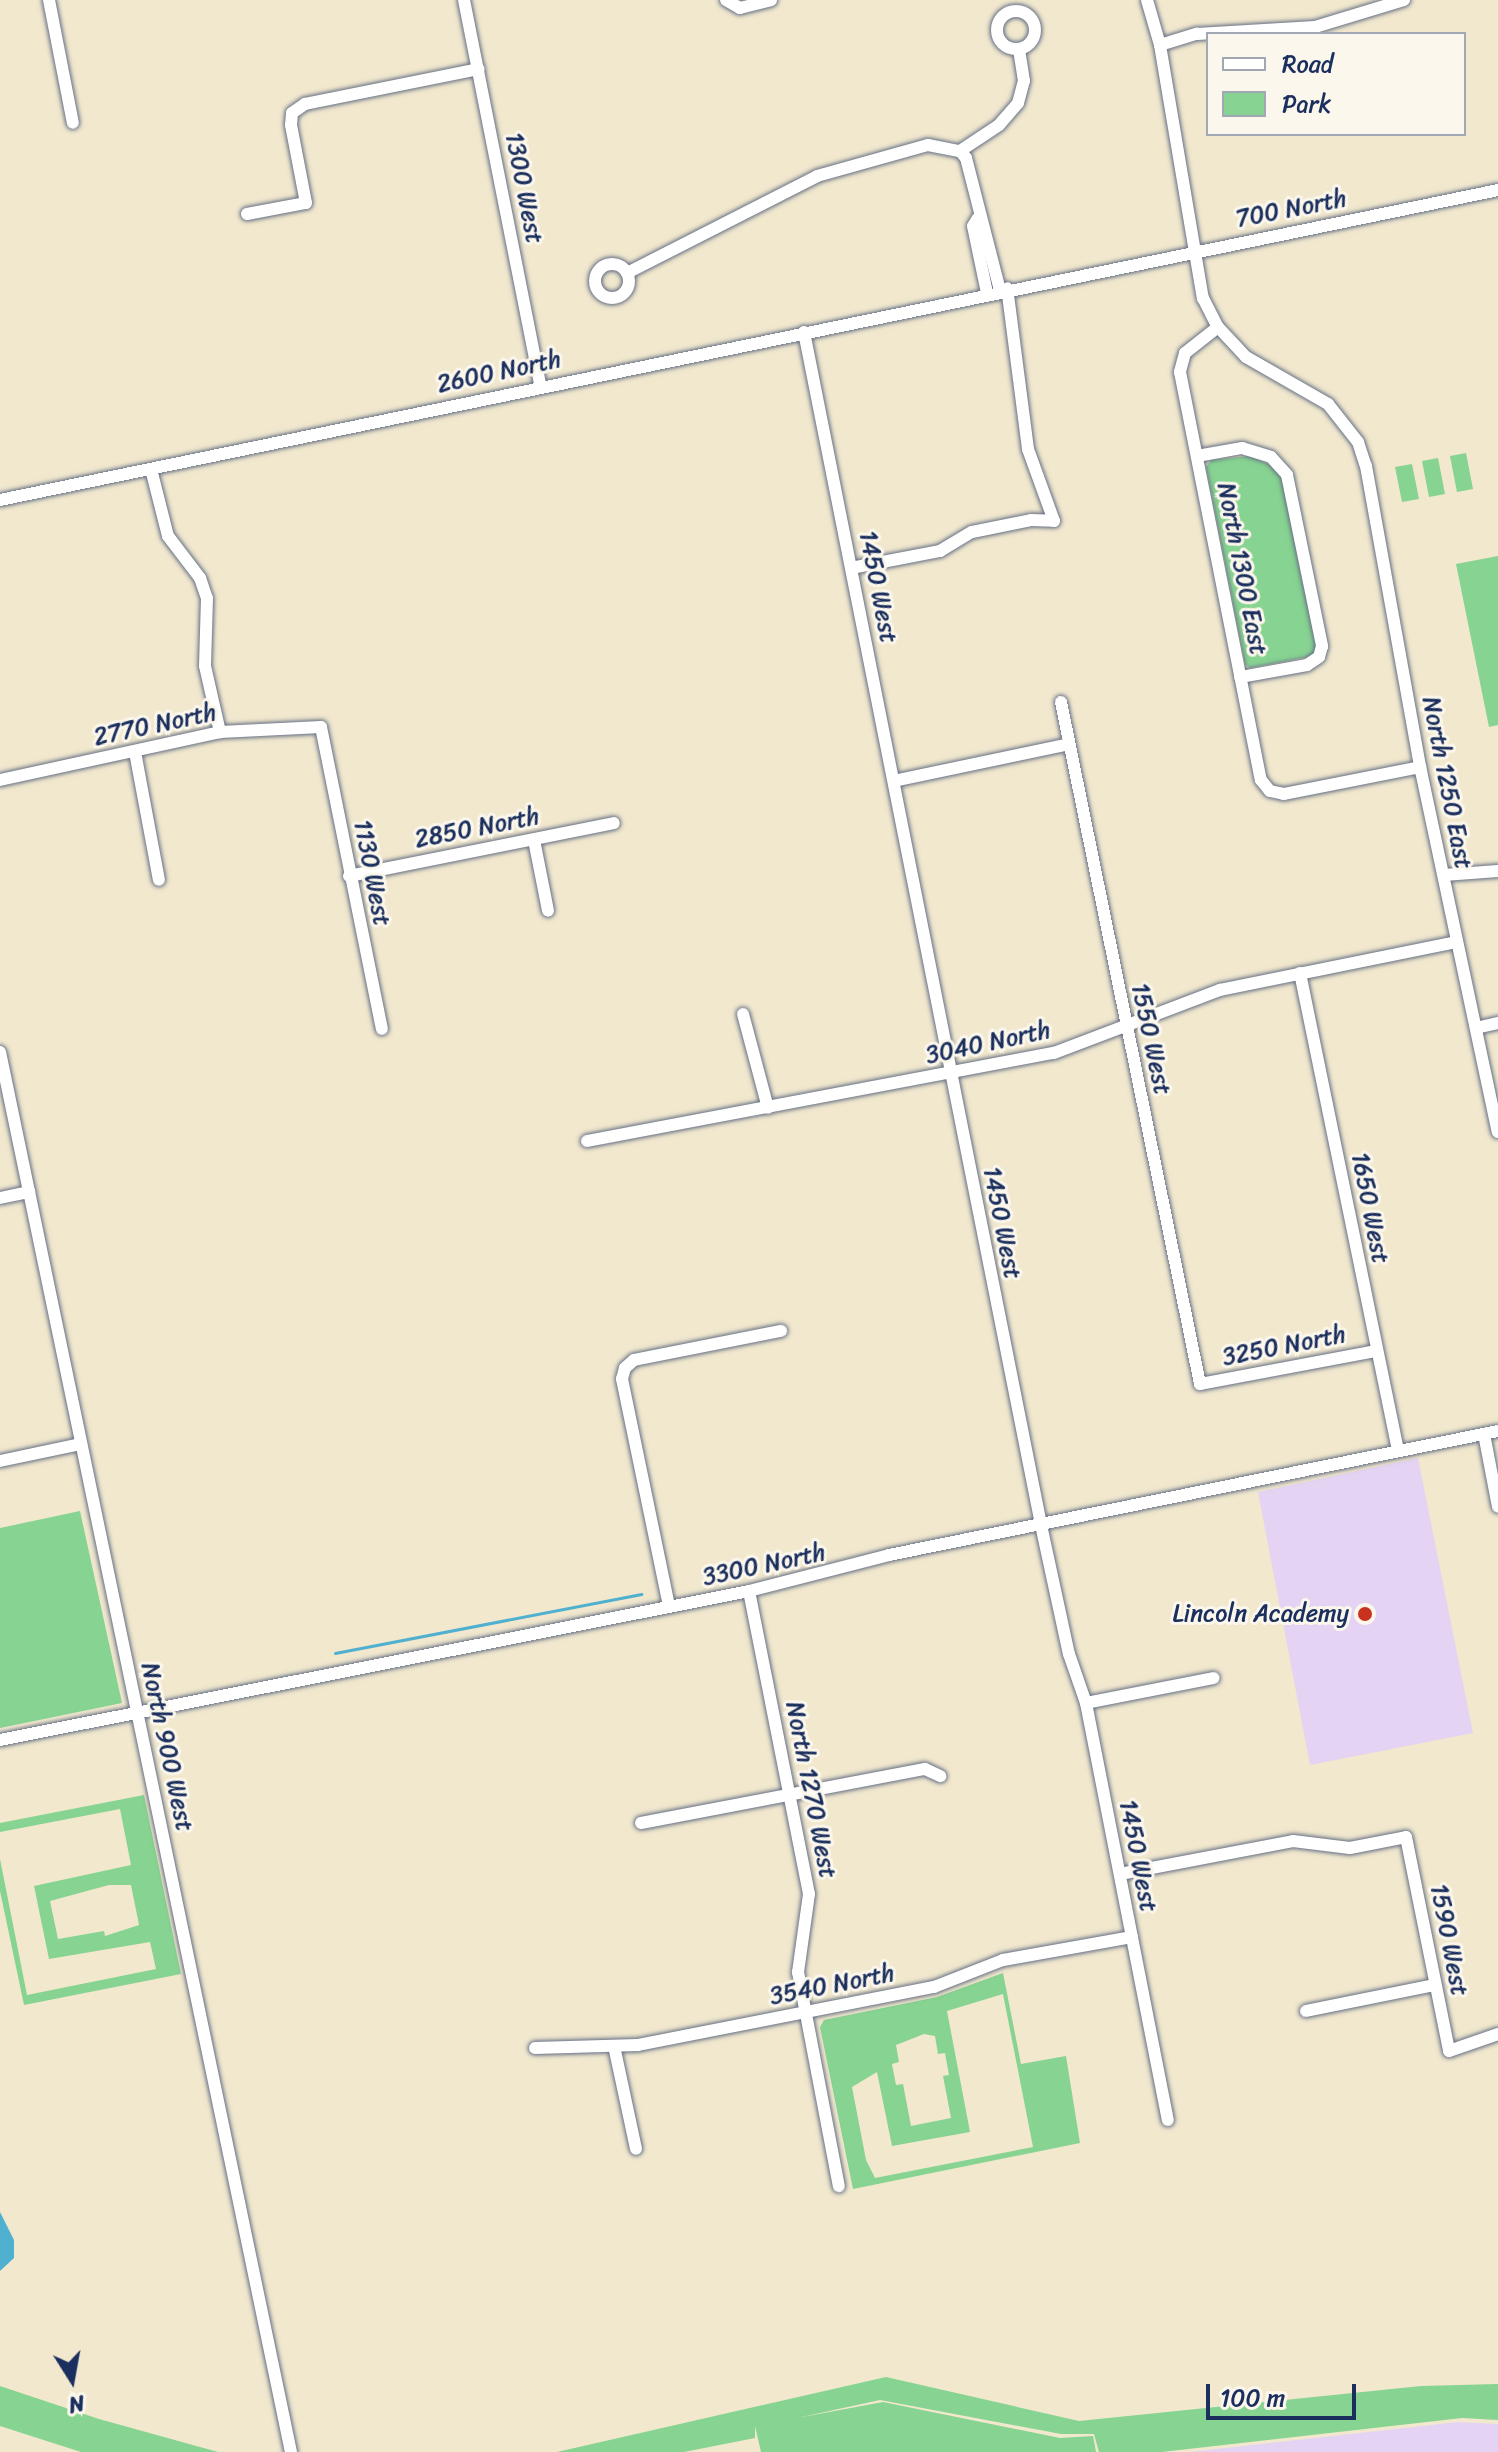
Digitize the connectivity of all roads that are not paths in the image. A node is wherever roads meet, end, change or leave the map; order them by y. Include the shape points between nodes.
1 (49, 0) edge
2 (464, 0) edge
3 (726, 0) edge
4 (771, 0) edge
5 (1147, 0) edge
6 (1404, 0) edge
7 (1231, 32) edge
8 (1206, 33) edge
9 (1160, 45) junction
10 (1019, 49) dead end
11 (478, 69) junction
12 (73, 123) dead end
13 (960, 151) junction
14 (1498, 190) edge
15 (247, 214) dead end
16 (1198, 250) junction
17 (627, 273) dead end
18 (998, 290) junction
19 (1218, 327) junction
20 (804, 332) junction
21 (540, 385) junction
22 (1197, 456) junction
23 (151, 469) junction
24 (0, 500) edge
25 (851, 568) junction
26 (1240, 677) junction
27 (1061, 702) dead end
28 (321, 727) joint
29 (220, 732) junction
30 (1069, 744) junction
31 (135, 752) junction
32 (1420, 767) junction
33 (0, 780) edge
34 (894, 781) junction
35 (614, 823) dead end
36 (534, 840) junction
37 (1498, 871) edge
38 (1444, 875) junction
39 (349, 876) junction
40 (159, 880) dead end
41 (548, 911) dead end
42 (1456, 942) junction
43 (1300, 973) junction
44 (743, 1014) dead end
45 (1498, 1023) edge
46 (1125, 1025) junction
47 (1476, 1028) junction
48 (382, 1029) dead end
49 (0, 1052) edge
50 (950, 1074) junction
51 (768, 1108) junction
52 (1498, 1132) edge
53 (587, 1141) dead end
54 (29, 1192) junction
55 (0, 1198) edge
56 (781, 1331) dead end
57 (1376, 1351) junction
58 (1200, 1384) joint
59 (1498, 1431) edge
60 (1484, 1434) junction
61 (81, 1444) junction
62 (1398, 1451) junction
63 (0, 1461) edge
64 (1498, 1507) edge
65 (1041, 1525) junction
66 (749, 1591) junction
67 (669, 1606) junction
68 (1214, 1678) dead end
69 (1086, 1703) junction
70 (136, 1710) junction
71 (0, 1740) edge
72 (940, 1776) dead end
73 (791, 1796) junction
74 (641, 1823) dead end
75 (1120, 1874) junction
76 (1132, 1937) junction
77 (1435, 1985) junction
78 (1306, 2011) dead end
79 (806, 2012) junction
80 (1498, 2034) edge
81 (614, 2046) junction
82 (535, 2048) dead end
83 (1168, 2120) dead end
84 (636, 2149) dead end
85 (839, 2186) dead end
86 (291, 2452) edge

1 - 12 street
2 - 11 street, 1300 West
3 - 4 street via 740,8
5 - 9 street
6 - 7 street via 1315,27
8 - 9 street
9 - 16 street
10 - 13 street via 1024,81 1018,103 999,125
11 - 15 street via 305,104 292,113 306,203
11 - 21 street, 1300 West
13 - 17 street via 928,145 817,176
13 - 18 street via 978,218 973,226
14 - 16 street, 700 North
16 - 18 street, 700 North
16 - 19 street via 1195,271
18 - 20 street, 2600 North
18 - 25 street via 1028,449 1054,521 1031,520 972,532 940,551
19 - 22 street, North 1300 East via 1185,353 1180,372
19 - 32 street, North 1250 East via 1246,357 1328,404 1358,442
20 - 21 street, 2600 North
20 - 25 street, 1450 West
21 - 23 street, 2600 North
22 - 26 street, North 1300 East
22 - 26 street via 1242,448 1271,457 1287,475 1322,646 1319,657 1307,665
23 - 24 street, 2600 North
23 - 29 street via 168,536 200,578 207,598 205,666
25 - 34 street, 1450 West
26 - 32 street, North 1300 East via 1261,780 1270,791 1284,794
27 - 30 street, 1550 West
28 - 29 street, 2770 North
28 - 39 street, 1130 West
29 - 31 street, 2770 North
30 - 34 street
30 - 46 street, 1550 West
31 - 33 street, 2770 North
31 - 40 street
32 - 38 street, North 1250 East
34 - 50 street, 1450 West
35 - 36 street, 2850 North
36 - 39 street, 2850 North
36 - 41 street
37 - 38 street
38 - 42 street, North 1250 East
39 - 48 street, 1130 West
42 - 43 street, 3040 North
42 - 47 street, North 1250 East
43 - 46 street, 3040 North via 1220,990
43 - 57 street, 1650 West
44 - 51 street
45 - 47 street
46 - 50 street, 3040 North via 1054,1053
46 - 58 street, 1550 West
47 - 52 street, North 1250 East
49 - 54 street, North 900 West
50 - 51 street, 3040 North
50 - 65 street, 1450 West
51 - 53 street, 3040 North
54 - 55 street
54 - 61 street, North 900 West
56 - 67 street via 634,1360 625,1368 622,1379
57 - 58 street, 3250 North
57 - 62 street, 1650 West
59 - 60 street, 3300 North
60 - 62 street, 3300 North
60 - 64 street
61 - 63 street
61 - 70 street, North 900 West
62 - 65 street, 3300 North
65 - 66 street, 3300 North via 889,1555 834,1574
65 - 69 street, 1450 West via 1069,1654
66 - 67 street, 3300 North
66 - 73 street, North 1270 West
67 - 70 street, 3300 North
68 - 69 street
69 - 75 street, 1450 West
70 - 71 street, 3300 North
70 - 86 street, North 900 West
72 - 73 street via 925,1769
73 - 74 street
73 - 79 street, North 1270 West via 809,1894 798,1972
75 - 76 street, 1450 West
75 - 77 street, 1590 West via 1293,1841 1350,1848 1406,1837
76 - 79 street, 3540 North via 1003,1960 934,1987
76 - 83 street, 1450 West
77 - 78 street
77 - 80 street, 1590 West via 1449,2051
79 - 81 street, 3540 North
79 - 85 street, North 1270 West
81 - 82 street, 3540 North
81 - 84 street

